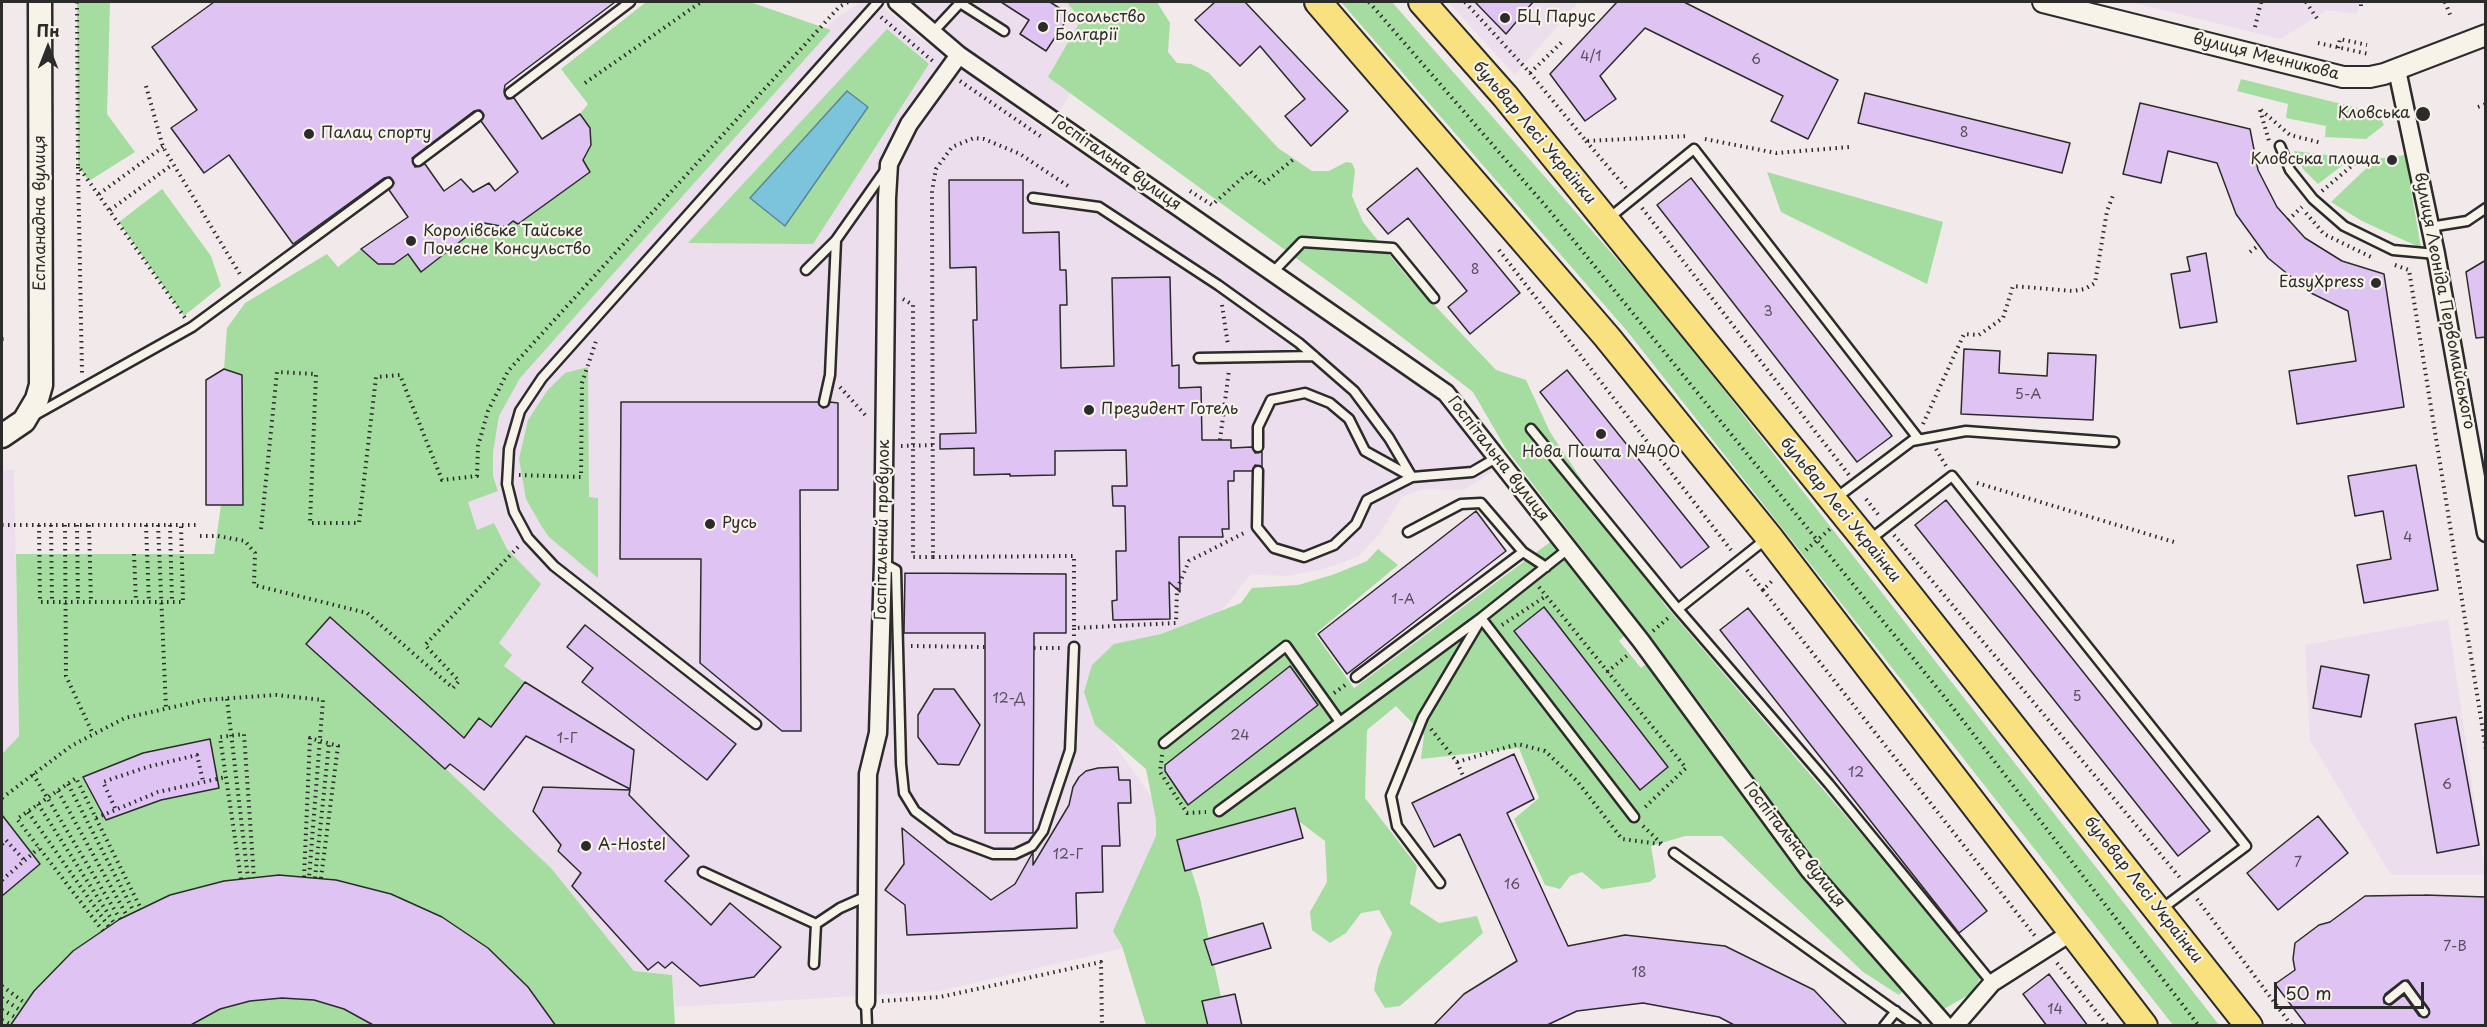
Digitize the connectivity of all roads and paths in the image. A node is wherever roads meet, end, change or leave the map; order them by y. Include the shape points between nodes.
1 (40, 2) edge
2 (77, 2) edge
3 (630, 2) edge
4 (701, 2) edge
5 (848, 2) edge
6 (897, 2) edge
7 (1318, 2) edge
8 (1369, 2) edge
9 (1422, 2) edge
10 (1465, 2) edge
11 (2043, 2) edge
12 (2261, 2) edge
13 (2306, 2) edge
14 (2445, 2) edge
15 (875, 5) edge
16 (2451, 17) dead end
17 (2318, 20) dead end
18 (2255, 27) dead end
19 (1004, 31) dead end
20 (933, 32) junction
21 (2486, 35) edge
22 (1564, 40) dead end
23 (2318, 43) dead end
24 (2367, 45) dead end
25 (2338, 48) junction
26 (2369, 54) dead end
27 (959, 55) junction
28 (2397, 70) junction
29 (948, 72) junction
30 (1530, 73) junction
31 (585, 83) dead end
32 (146, 86) dead end
33 (510, 93) dead end
34 (2486, 104) edge
35 (2478, 107) dead end
36 (478, 116) dead end
37 (1047, 140) dead end
38 (1586, 141) junction
39 (2322, 143) dead end
40 (163, 147) junction
41 (1850, 147) dead end
42 (2276, 148) joint
43 (2367, 153) dead end
44 (1295, 158) dead end
45 (418, 160) dead end
46 (173, 164) junction
47 (889, 164) junction
48 (78, 166) junction
49 (388, 183) dead end
50 (2114, 193) dead end
51 (99, 194) junction
52 (1033, 198) dead end
53 (1633, 198) junction
54 (2313, 198) junction
55 (2294, 200) dead end
56 (1212, 205) dead end
57 (1099, 207) junction
58 (2301, 208) junction
59 (2486, 208) edge
60 (110, 210) junction
61 (2288, 219) dead end
62 (1606, 220) junction
63 (2430, 227) junction
64 (836, 240) junction
65 (2259, 245) dead end
66 (1498, 248) dead end
67 (2250, 252) dead end
68 (2436, 254) junction
69 (2382, 261) dead end
70 (2391, 264) dead end
71 (806, 270) dead end
72 (1273, 272) junction
73 (247, 287) junction
74 (886, 287) junction
75 (1434, 298) dead end
76 (192, 327) junction
77 (596, 341) dead end
78 (1314, 356) junction
79 (1199, 358) dead end
80 (830, 375) junction
81 (83, 388) junction
82 (824, 402) dead end
83 (24, 421) junction
84 (1531, 429) dead end
85 (2, 436) edge
86 (885, 438) junction
87 (1914, 439) junction
88 (2114, 442) dead end
89 (913, 445) junction
90 (933, 445) junction
91 (2479, 446) edge
92 (1258, 447) dead end
93 (1496, 458) junction
94 (1258, 471) dead end
95 (508, 474) junction
96 (1952, 476) junction
97 (1412, 477) junction
98 (1855, 483) junction
99 (1866, 499) dead end
100 (1834, 513) junction
101 (2, 525) edge
102 (39, 525) junction
103 (51, 525) junction
104 (64, 525) junction
105 (77, 525) junction
106 (89, 525) junction
107 (146, 525) junction
108 (158, 525) junction
109 (170, 525) junction
110 (181, 525) junction
111 (200, 525) dead end
112 (1257, 527) junction
113 (1888, 527) junction
114 (261, 529) dead end
115 (1408, 532) dead end
116 (2486, 533) edge
117 (200, 536) dead end
118 (1769, 537) junction
119 (1816, 541) junction
120 (1867, 542) junction
121 (2174, 542) dead end
122 (1568, 549) junction
123 (1523, 552) junction
124 (134, 554) dead end
125 (933, 557) junction
126 (507, 558) dead end
127 (1738, 560) junction
128 (883, 563) junction
129 (1790, 565) junction
130 (1545, 567) junction
131 (1531, 578) junction
132 (1763, 590) junction
133 (1546, 597) junction
134 (136, 602) junction
135 (149, 602) junction
136 (161, 602) junction
137 (172, 602) junction
138 (52, 603) junction
139 (65, 603) junction
140 (78, 603) junction
141 (91, 603) junction
142 (1678, 609) junction
143 (1481, 618) junction
144 (1103, 626) dead end
145 (1074, 628) dead end
146 (1491, 632) junction
147 (914, 646) dead end
148 (1636, 646) junction
149 (985, 647) dead end
150 (1074, 647) dead end
151 (1607, 672) junction
152 (1356, 677) dead end
153 (227, 699) junction
154 (166, 709) junction
155 (1423, 717) junction
156 (1340, 722) junction
157 (756, 724) dead end
158 (93, 734) junction
159 (232, 736) junction
160 (320, 741) junction
161 (1164, 743) joint
162 (329, 744) junction
163 (2486, 750) edge
164 (1457, 762) junction
165 (33, 774) junction
166 (226, 777) junction
167 (1464, 778) dead end
168 (203, 781) junction
169 (68, 784) junction
170 (58, 791) junction
171 (49, 797) junction
172 (2, 798) edge
173 (38, 804) junction
174 (115, 808) junction
175 (1219, 811) joint
176 (27, 812) junction
177 (1634, 817) joint
178 (96, 818) junction
179 (2, 844) edge
180 (1661, 844) dead end
181 (39, 848) junction
182 (1674, 853) dead end
183 (24, 860) junction
184 (703, 872) dead end
185 (248, 878) dead end
186 (254, 878) dead end
187 (242, 879) dead end
188 (2, 880) edge
189 (1440, 883) dead end
190 (2189, 889) junction
191 (867, 896) junction
192 (141, 909) dead end
193 (2160, 910) junction
194 (134, 912) dead end
195 (127, 915) dead end
196 (120, 919) dead end
197 (114, 923) dead end
198 (816, 924) junction
199 (109, 927) dead end
200 (103, 931) dead end
201 (2072, 932) junction
202 (2045, 948) junction
203 (814, 964) dead end
204 (1992, 983) junction
205 (2, 986) edge
206 (2, 999) edge
207 (2389, 999) dead end
208 (866, 1002) junction
209 (25, 1003) dead end
210 (2, 1010) edge
211 (20, 1010) dead end
212 (1896, 1011) junction
213 (2424, 1012) dead end
214 (15, 1017) dead end
215 (2, 1020) edge
216 (10, 1024) edge
217 (867, 1026) edge
218 (1102, 1026) edge
219 (1884, 1026) edge
220 (1916, 1026) edge
221 (1946, 1026) edge
222 (1955, 1026) edge
223 (2108, 1026) edge
224 (2144, 1026) edge
225 (2199, 1026) edge
226 (2249, 1026) edge
227 (2292, 1026) edge

1 - 83 main road, Еспланадна вулиця via 41,385
2 - 48 path
3 - 33 lane
4 - 31 path
5 - 114 path via 839,7 508,371 488,411 478,446 477,476 442,480 399,375 376,377 359,523 310,523 316,374 277,372
6 - 20 street, Госпітальна вулиця
7 - 118 main road via 1607,337
8 - 119 path via 1549,210
9 - 62 main road, бульвар Лесі Українки
10 - 30 path
11 - 28 street, вулиця Мечникова via 2343,77 2370,77
12 - 18 path
13 - 17 path
14 - 16 path
15 - 29 path
15 - 95 lane via 542,378 520,411 509,449
19 - 20 lane via 960,3
20 - 27 street, Госпітальна вулиця
21 - 28 street, вулиця Мечникова
22 - 30 path
23 - 25 path
24 - 25 path via 2340,39
25 - 26 path
27 - 29 street, Госпітальний провулок
27 - 72 street, Госпітальна вулиця
28 - 63 street, вулиця Леоніда Первомайського
29 - 37 path
29 - 47 street, Госпітальний провулок via 909,124
30 - 38 path
32 - 40 path
34 - 35 path
36 - 45 lane
38 - 41 path via 1687,136 1776,153
38 - 53 path
39 - 42 path via 2290,135 2260,110
40 - 46 path
40 - 51 path
42 - 54 lane
43 - 54 path
44 - 56 path via 1263,184 1250,171
46 - 60 path
46 - 73 path
47 - 64 lane
47 - 74 street, Госпітальний провулок
48 - 51 path
48 - 81 path
49 - 73 lane
50 - 87 path via 2107,211 2095,283 2073,291 2013,286 2003,318 1979,335 1964,334
51 - 60 path
52 - 57 lane
53 - 62 lane
53 - 87 lane via 1694,149
53 - 98 path
54 - 58 path
54 - 68 lane via 2344,226 2393,250
55 - 58 path
57 - 78 lane via 1218,285
57 - 90 path via 996,141 963,140 943,157 932,191
58 - 61 path
58 - 69 path via 2324,234
59 - 63 lane via 2467,221
60 - 76 path
62 - 100 main road, бульвар Лесі Українки
63 - 68 street, вулиця Леоніда Первомайського
64 - 71 lane
64 - 80 lane
65 - 67 path
66 - 127 path
68 - 91 street, вулиця Леоніда Первомайського
70 - 163 path via 2409,270
72 - 75 lane via 1302,243 1393,248
72 - 93 street, Госпітальна вулиця via 1446,393
73 - 76 lane
74 - 86 street, Госпітальний провулок
74 - 89 path via 913,305
76 - 81 lane
77 - 95 path via 582,383 581,477
78 - 79 lane
78 - 97 lane via 1354,391
80 - 82 lane
80 - 86 path
81 - 83 lane
83 - 85 main road
84 - 142 lane
86 - 128 street, Госпітальний провулок
87 - 88 lane via 1966,431
87 - 98 lane
89 - 90 path
89 - 125 path via 913,557
90 - 125 path
91 - 116 street, вулиця Леоніда Первомайського
92 - 97 lane via 1258,427 1271,400 1305,393 1330,403 1349,419 1365,451
93 - 97 lane via 1472,472
93 - 122 street, Госпітальна вулиця
94 - 112 lane
95 - 157 lane via 514,512 528,538 548,559
96 - 113 lane
96 - 121 path
96 - 190 lane via 2246,846
97 - 112 lane via 1367,500 1356,524 1334,544 1304,556 1274,548
98 - 100 lane
99 - 113 path
100 - 119 path
100 - 120 main road, бульвар Лесі Українки
101 - 102 path
102 - 103 path
102 - 138 path via 40,603
103 - 104 path
103 - 138 path
104 - 105 path
104 - 139 path
105 - 106 path
105 - 140 path
106 - 107 path
106 - 141 path
107 - 108 path
107 - 135 path
108 - 109 path
108 - 136 path
109 - 110 path
109 - 137 path
110 - 111 path
110 - 137 path via 183,602
112 - 144 path via 1190,561 1177,589 1176,623
113 - 120 lane
113 - 190 path
115 - 123 lane via 1461,504 1481,503
117 - 126 path via 245,541 255,553 254,585 367,613 453,688 459,681 425,645
118 - 127 lane
118 - 129 main road
119 - 129 path
119 - 225 path via 1947,700
120 - 193 main road, бульвар Лесі Українки
122 - 130 lane
122 - 148 street, Госпітальна вулиця
123 - 130 lane
123 - 152 lane
124 - 134 path
125 - 145 path via 1074,556
127 - 132 path
127 - 142 lane
128 - 150 lane via 896,570 904,793 915,811 951,838 993,854 1015,854 1032,846 1043,831 1070,750
128 - 191 street, Госпітальний провулок via 878,733 868,774
129 - 132 path
129 - 201 main road
130 - 131 lane
131 - 133 path
131 - 143 lane
132 - 202 path
133 - 146 path
133 - 151 path
134 - 135 path
134 - 141 path
135 - 136 path
136 - 137 path
136 - 154 path
138 - 139 path
139 - 140 path
139 - 158 path via 66,676
140 - 141 path
142 - 148 path
142 - 204 lane via 1829,784
143 - 146 lane
143 - 155 lane
143 - 156 lane
146 - 177 lane
147 - 149 path
148 - 151 path
148 - 221 street, Госпітальна вулиця via 1809,870
151 - 177 path via 1686,768
153 - 154 path
153 - 159 path
153 - 160 path via 276,695 322,700
154 - 158 path via 125,718
155 - 164 path
155 - 189 lane via 1391,796 1398,826
156 - 161 lane via 1286,646
156 - 175 lane
158 - 165 path
159 - 166 path via 220,737
159 - 185 path
159 - 186 path via 244,734
160 - 160 path via 307,877 310,738
160 - 162 path
161 - 175 path via 1160,772 1187,813
162 - 162 path via 318,878 338,746
164 - 167 path
164 - 180 path via 1518,744 1545,751 1577,781 1622,839
165 - 171 path
165 - 172 path
166 - 168 path
166 - 187 path
168 - 174 path
168 - 174 path via 197,755 147,767 104,782
169 - 170 path
169 - 178 path via 76,778
169 - 194 path
170 - 171 path
170 - 195 path
171 - 173 path
171 - 196 path
173 - 176 path
173 - 197 path
174 - 178 path
176 - 181 path via 17,819
176 - 199 path
178 - 192 path
179 - 183 path via 6,840
181 - 183 path
181 - 200 path
182 - 212 lane
183 - 188 path
184 - 198 lane
190 - 193 lane
190 - 227 path
191 - 198 lane
191 - 208 street, Госпітальний провулок
193 - 226 main road, бульвар Лесі Українки
198 - 203 lane
201 - 202 street
201 - 224 main road
202 - 204 street
202 - 223 path
204 - 222 street
205 - 209 path
206 - 211 path
207 - 213 lane via 2405,986
208 - 217 lane, Госпітальний провулок
208 - 218 path via 940,997 1101,962
210 - 214 path
212 - 219 lane
212 - 220 lane
215 - 216 path

